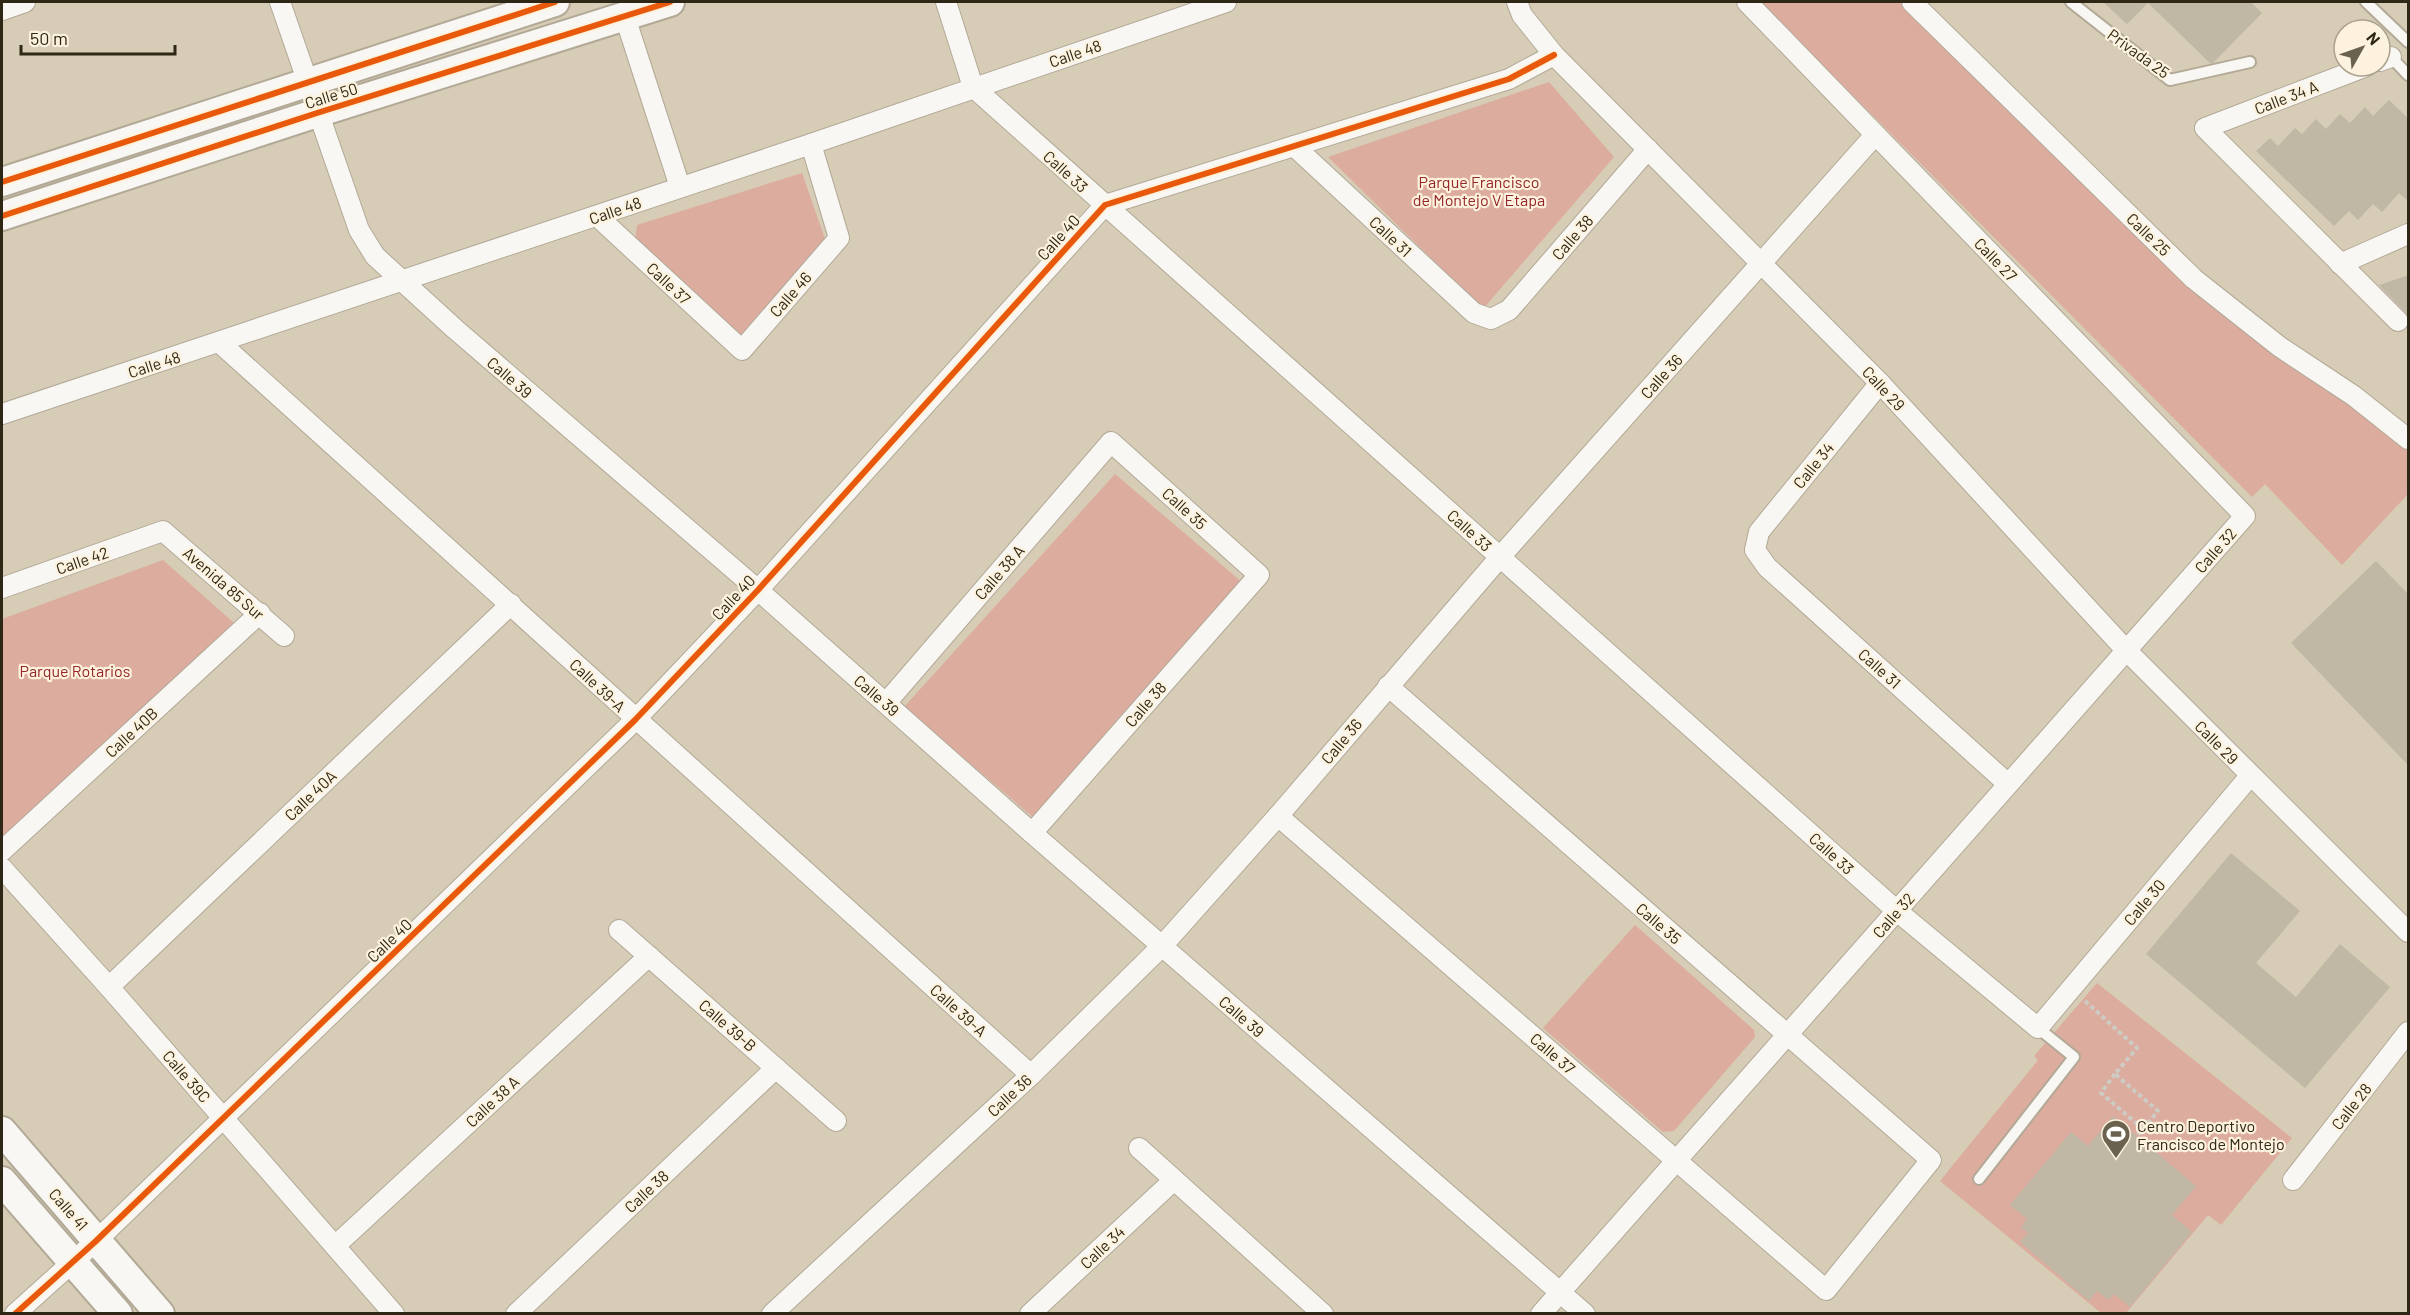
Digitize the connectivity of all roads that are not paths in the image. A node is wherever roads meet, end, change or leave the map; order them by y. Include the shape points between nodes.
1 (25, 2) edge
2 (280, 2) edge
3 (555, 2) edge
4 (670, 2) edge
5 (946, 2) edge
6 (1227, 2) edge
7 (1518, 2) edge
8 (1748, 2) edge
9 (1912, 2) edge
10 (2071, 2) edge
11 (2366, 2) edge
12 (2, 9) edge
13 (626, 17) junction
14 (2409, 42) edge
15 (1554, 55) junction
16 (2250, 62) dead end
17 (2392, 63) edge
18 (2409, 75) edge
19 (2336, 78) edge
20 (307, 82) junction
21 (973, 87) junction
22 (317, 113) junction
23 (1875, 135) junction
24 (811, 144) junction
25 (1294, 146) junction
26 (1648, 149) junction
27 (2, 182) edge
28 (680, 187) junction
29 (1105, 205) junction
30 (2, 216) edge
31 (597, 216) junction
32 (2409, 234) edge
33 (1762, 263) junction
34 (2340, 264) junction
35 (401, 280) junction
36 (1491, 319) joint
37 (2398, 321) dead end
38 (219, 342) junction
39 (742, 350) joint
40 (1880, 383) junction
41 (2, 414) edge
42 (2409, 439) edge
43 (1111, 442) joint
44 (2245, 516) joint
45 (163, 531) joint
46 (1755, 550) joint
47 (1500, 557) junction
48 (1259, 575) joint
49 (2, 588) edge
50 (758, 590) junction
51 (511, 604) junction
52 (260, 613) junction
53 (285, 636) dead end
54 (2126, 650) junction
55 (1388, 686) junction
56 (886, 703) junction
57 (635, 720) junction
58 (2250, 776) junction
59 (2008, 784) junction
60 (1278, 816) junction
61 (1032, 833) junction
62 (2, 851) edge
63 (2, 868) edge
64 (1897, 911) junction
65 (619, 930) dead end
66 (2409, 932) edge
67 (1162, 946) junction
68 (649, 956) junction
69 (109, 987) junction
70 (2038, 1028) junction
71 (2409, 1032) edge
72 (1787, 1035) junction
73 (776, 1068) junction
74 (1031, 1075) junction
75 (224, 1118) junction
76 (836, 1121) dead end
77 (2, 1131) edge
78 (1139, 1148) dead end
79 (1677, 1160) junction
80 (1979, 1179) dead end
81 (1173, 1180) junction
82 (2293, 1180) dead end
83 (2, 1181) edge
84 (96, 1241) junction
85 (335, 1246) junction
86 (72, 1262) junction
87 (1826, 1290) joint
88 (1561, 1292) junction
89 (15, 1314) edge
90 (118, 1314) edge
91 (160, 1314) edge
92 (394, 1314) edge
93 (516, 1314) edge
94 (772, 1314) edge
95 (1030, 1314) edge
96 (1323, 1314) edge
97 (1541, 1314) edge
98 (1585, 1314) edge

1 - 12 street
2 - 20 street, Calle 39
3 - 20 main road, Calle 50
4 - 13 main road, Calle 50
5 - 21 street
6 - 21 street, Calle 48
7 - 15 street, Calle 29 via 1522,15
8 - 23 street, Calle 27
9 - 42 street, Calle 25 via 2194,279 2280,347 2354,396
10 - 16 lane, Privada 25 via 2170,80
11 - 14 lane
13 - 22 main road, Calle 50
13 - 28 street
15 - 25 street via 1509,79
15 - 26 street, Calle 29
17 - 18 lane
19 - 34 street, Calle 34 A via 2205,128
20 - 22 street, Calle 39
20 - 27 main road, Calle 50
21 - 24 street, Calle 48
21 - 29 street, Calle 33
22 - 30 main road, Calle 50
22 - 35 street, Calle 39 via 359,230 375,256
23 - 33 street, Calle 36
23 - 44 street, Calle 27
24 - 28 street, Calle 48
24 - 39 street, Calle 46 via 839,238
25 - 29 street
25 - 36 street, Calle 31 via 1474,313
26 - 33 street, Calle 29
26 - 36 street, Calle 38 via 1509,310
28 - 31 street, Calle 48
29 - 47 street, Calle 33
29 - 50 street, Calle 40
31 - 35 street, Calle 48
31 - 39 street, Calle 37
32 - 34 street
33 - 40 street, Calle 29
33 - 47 street, Calle 36
34 - 37 street
35 - 38 street, Calle 48
35 - 50 street, Calle 39
38 - 41 street, Calle 48
38 - 51 street, Calle 39-A
40 - 46 street, Calle 34 via 1759,532
40 - 54 street, Calle 29
43 - 48 street, Calle 35
43 - 56 street, Calle 38 A
44 - 54 street, Calle 32
45 - 49 street, Calle 42
45 - 52 street, Avenida 85 Sur
46 - 59 street, Calle 31 via 1767,567
47 - 55 street, Calle 36
47 - 64 street, Calle 33
48 - 61 street, Calle 38
50 - 56 street, Calle 39
50 - 57 street, Calle 40
51 - 57 street, Calle 39-A
51 - 69 street, Calle 40A
52 - 53 street, Avenida 85 Sur
52 - 62 street, Calle 40B
54 - 58 street, Calle 29
54 - 59 street, Calle 32
55 - 60 street, Calle 36
55 - 72 street, Calle 35
56 - 61 street, Calle 39
57 - 74 street, Calle 39-A
57 - 75 street, Calle 40
58 - 66 street, Calle 29
58 - 70 street, Calle 30
59 - 64 street, Calle 32
60 - 67 street, Calle 36
60 - 79 street, Calle 37
61 - 67 street, Calle 39
63 - 69 street, Calle 39C
64 - 70 street, Calle 33
64 - 72 street, Calle 32
65 - 68 street, Calle 39-B
67 - 74 street, Calle 36
67 - 88 street, Calle 39
68 - 73 street, Calle 39-B
68 - 85 street, Calle 38 A
69 - 75 street, Calle 39C
70 - 80 lane via 2074,1057
71 - 82 street, Calle 28
72 - 79 street, Calle 32
72 - 87 street, Calle 35 via 1931,1160
73 - 76 street, Calle 39-B
73 - 93 street, Calle 38
74 - 94 street, Calle 36
75 - 84 street, Calle 40
75 - 85 street, Calle 39C
77 - 84 main road, Calle 41
78 - 81 street
79 - 87 street, Calle 37
79 - 88 street, Calle 32
81 - 95 street, Calle 34
81 - 96 street
83 - 86 main road, Calle 41
84 - 86 street, Calle 40
84 - 91 main road, Calle 41
85 - 92 street, Calle 39C
86 - 89 street, Calle 40
86 - 90 main road, Calle 41
88 - 97 street, Calle 32
88 - 98 street, Calle 39

